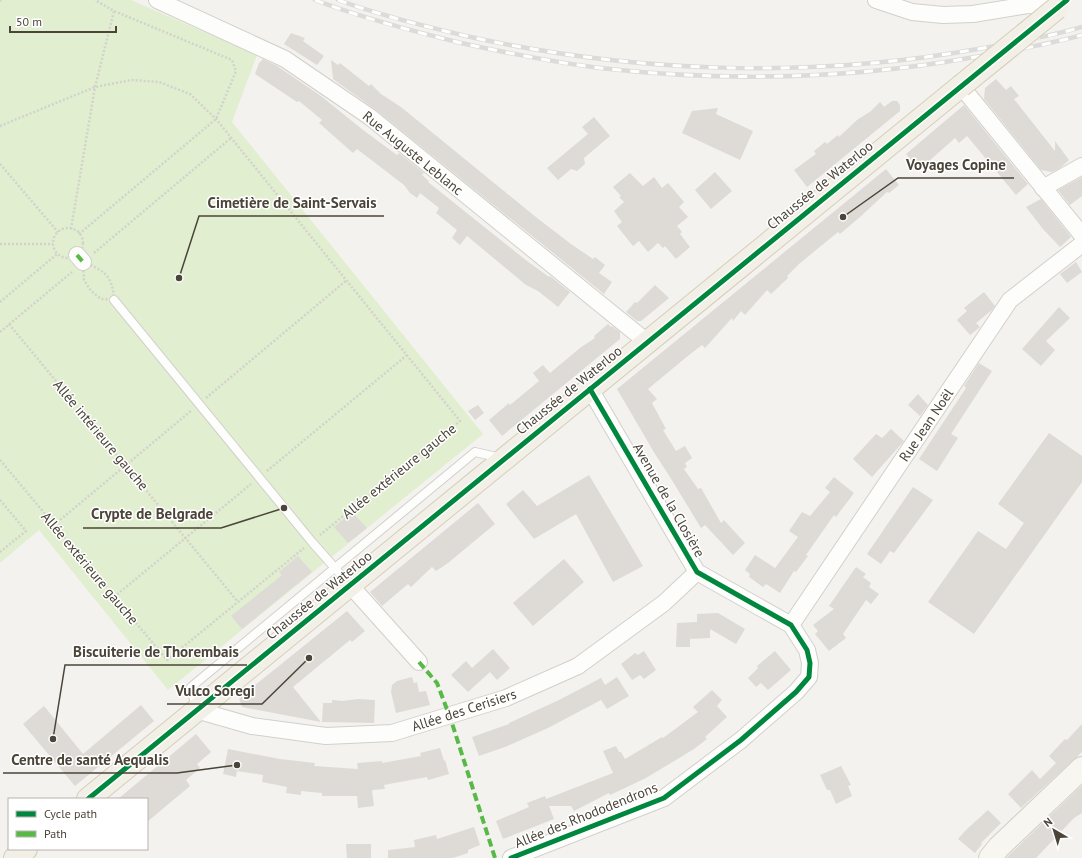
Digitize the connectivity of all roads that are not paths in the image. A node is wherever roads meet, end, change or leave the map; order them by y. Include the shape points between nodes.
1 (157, 0) edge
2 (876, 0) edge
3 (1062, 4) edge
4 (961, 86) junction
5 (1082, 166) edge
6 (1043, 188) junction
7 (1082, 235) edge
8 (1082, 244) edge
9 (114, 300) road end
10 (647, 342) junction
11 (590, 389) junction
12 (504, 459) junction
13 (335, 568) junction
14 (697, 572) junction
15 (350, 585) junction
16 (791, 625) junction
17 (419, 662) dead end
18 (196, 710) junction
19 (1082, 768) edge
20 (89, 798) edge
21 (25, 850) edge
22 (15, 858) edge
23 (511, 858) edge
24 (990, 858) edge

1 - 10 street, Rue Auguste Leblanc via 285,59 370,117
2 - 3 street via 912,12 943,15 973,14 1028,5
3 - 4 main road, Chaussée de Waterloo, bridge
4 - 6 street
4 - 10 main road, Chaussée de Waterloo
5 - 6 street
6 - 7 street
8 - 16 street, Rue Jean Noël via 1010,300
9 - 13 lane
10 - 11 main road, Chaussée de Waterloo
11 - 12 main road, Chaussée de Waterloo
11 - 14 street, Avenue de la Closière
12 - 13 lane via 476,452
12 - 15 main road, Chaussée de Waterloo
13 - 15 lane
13 - 18 lane via 191,687
14 - 16 street, Avenue de la Closière
14 - 18 street, Allée des Cerisiers via 664,604 578,666 506,698 392,733 326,736 252,726
15 - 17 street
15 - 18 main road, Chaussée de Waterloo
16 - 23 street, Allée des Rhododendrons via 807,650 810,663 809,677 796,692 741,740 664,798
18 - 20 main road, Chaussée de Waterloo
19 - 24 street
21 - 22 main road

